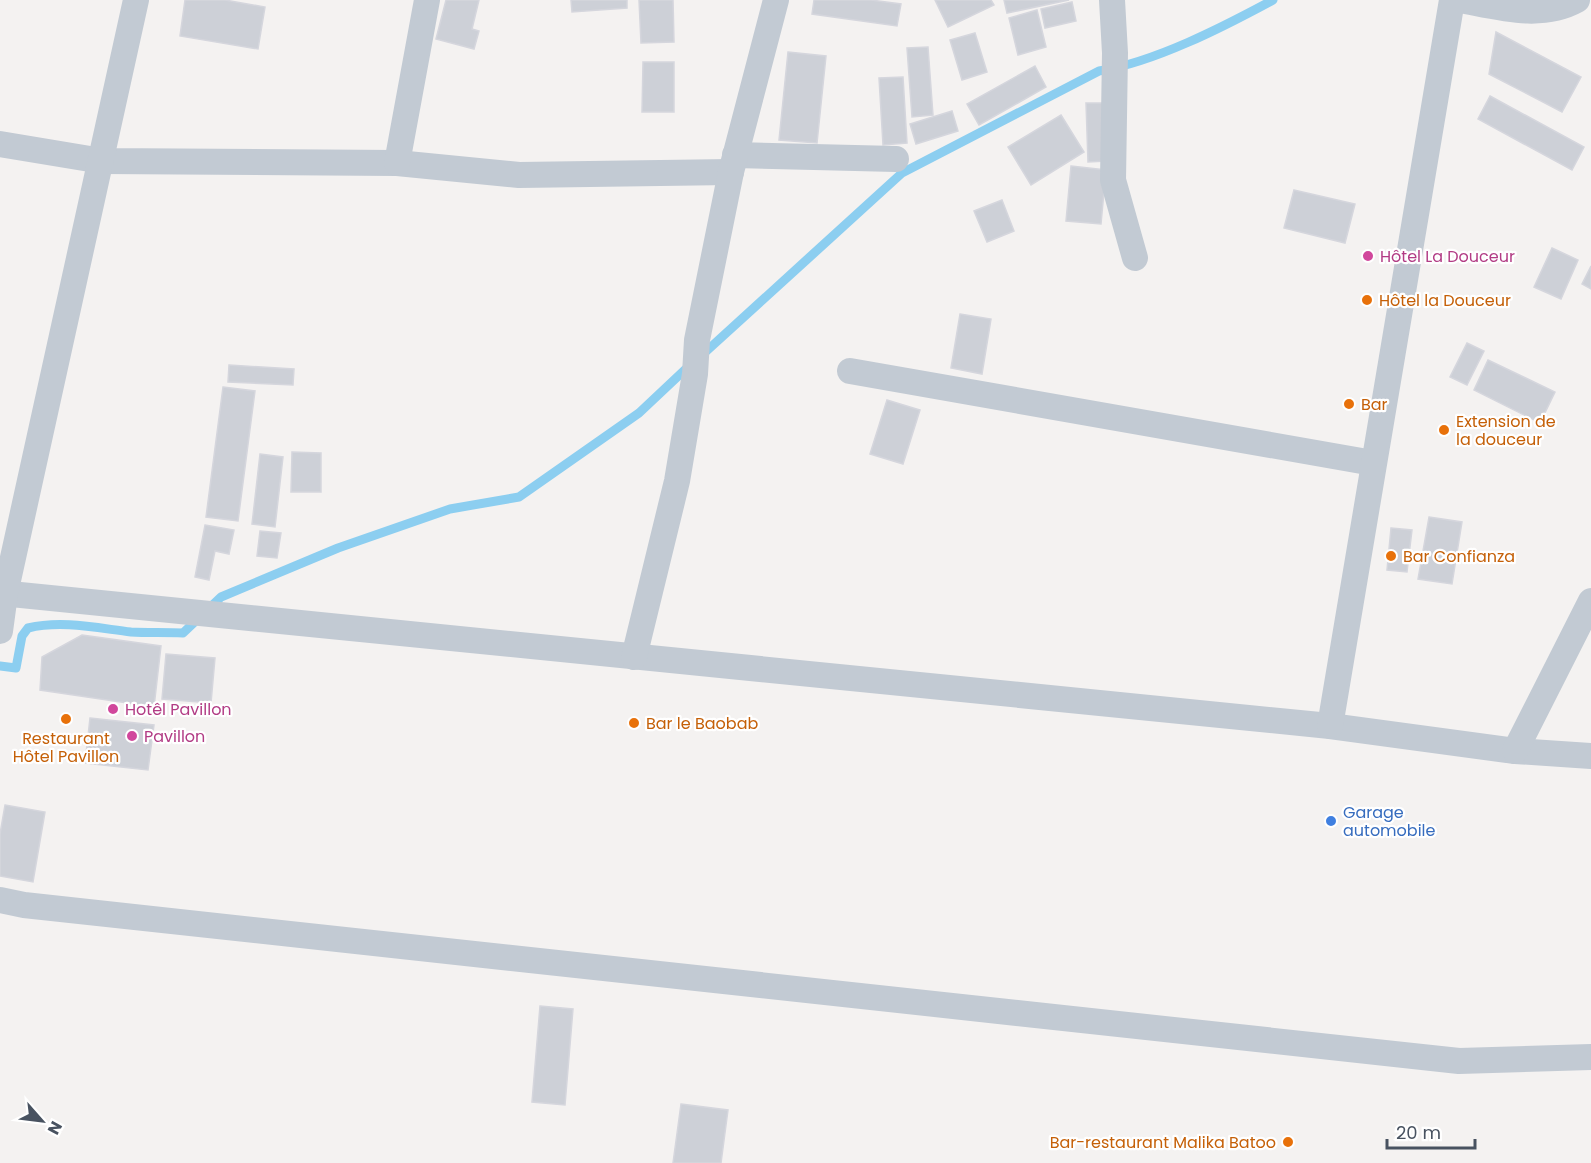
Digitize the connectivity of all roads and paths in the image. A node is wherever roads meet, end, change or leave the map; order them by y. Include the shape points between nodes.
1 (136, 0) edge
2 (427, 0) edge
3 (776, 0) edge
4 (1112, 0) edge
5 (1452, 0) edge
6 (1460, 0) edge
7 (1577, 0) edge
8 (0, 144) edge
9 (896, 159) dead end
10 (102, 161) junction
11 (397, 163) junction
12 (733, 164) junction
13 (1135, 258) dead end
14 (850, 371) dead end
15 (1373, 463) junction
16 (3, 593) edge
17 (1591, 601) edge
18 (0, 631) edge
19 (634, 657) junction
20 (1330, 726) junction
21 (1515, 751) junction
22 (1591, 756) edge
23 (0, 900) edge
24 (1591, 1057) edge

1 - 10 street
2 - 11 street
3 - 12 street
4 - 13 street via 1113,180
5 - 15 street
6 - 7 street via 1520,11 1561,9
8 - 10 street
9 - 12 street
10 - 11 street
10 - 16 street
11 - 12 street via 519,175
12 - 19 street via 697,340 677,481
14 - 15 street
15 - 20 street
16 - 18 street
16 - 19 street
17 - 21 street
19 - 20 street
20 - 21 street
21 - 22 street
23 - 24 street via 36,907 1459,1060

